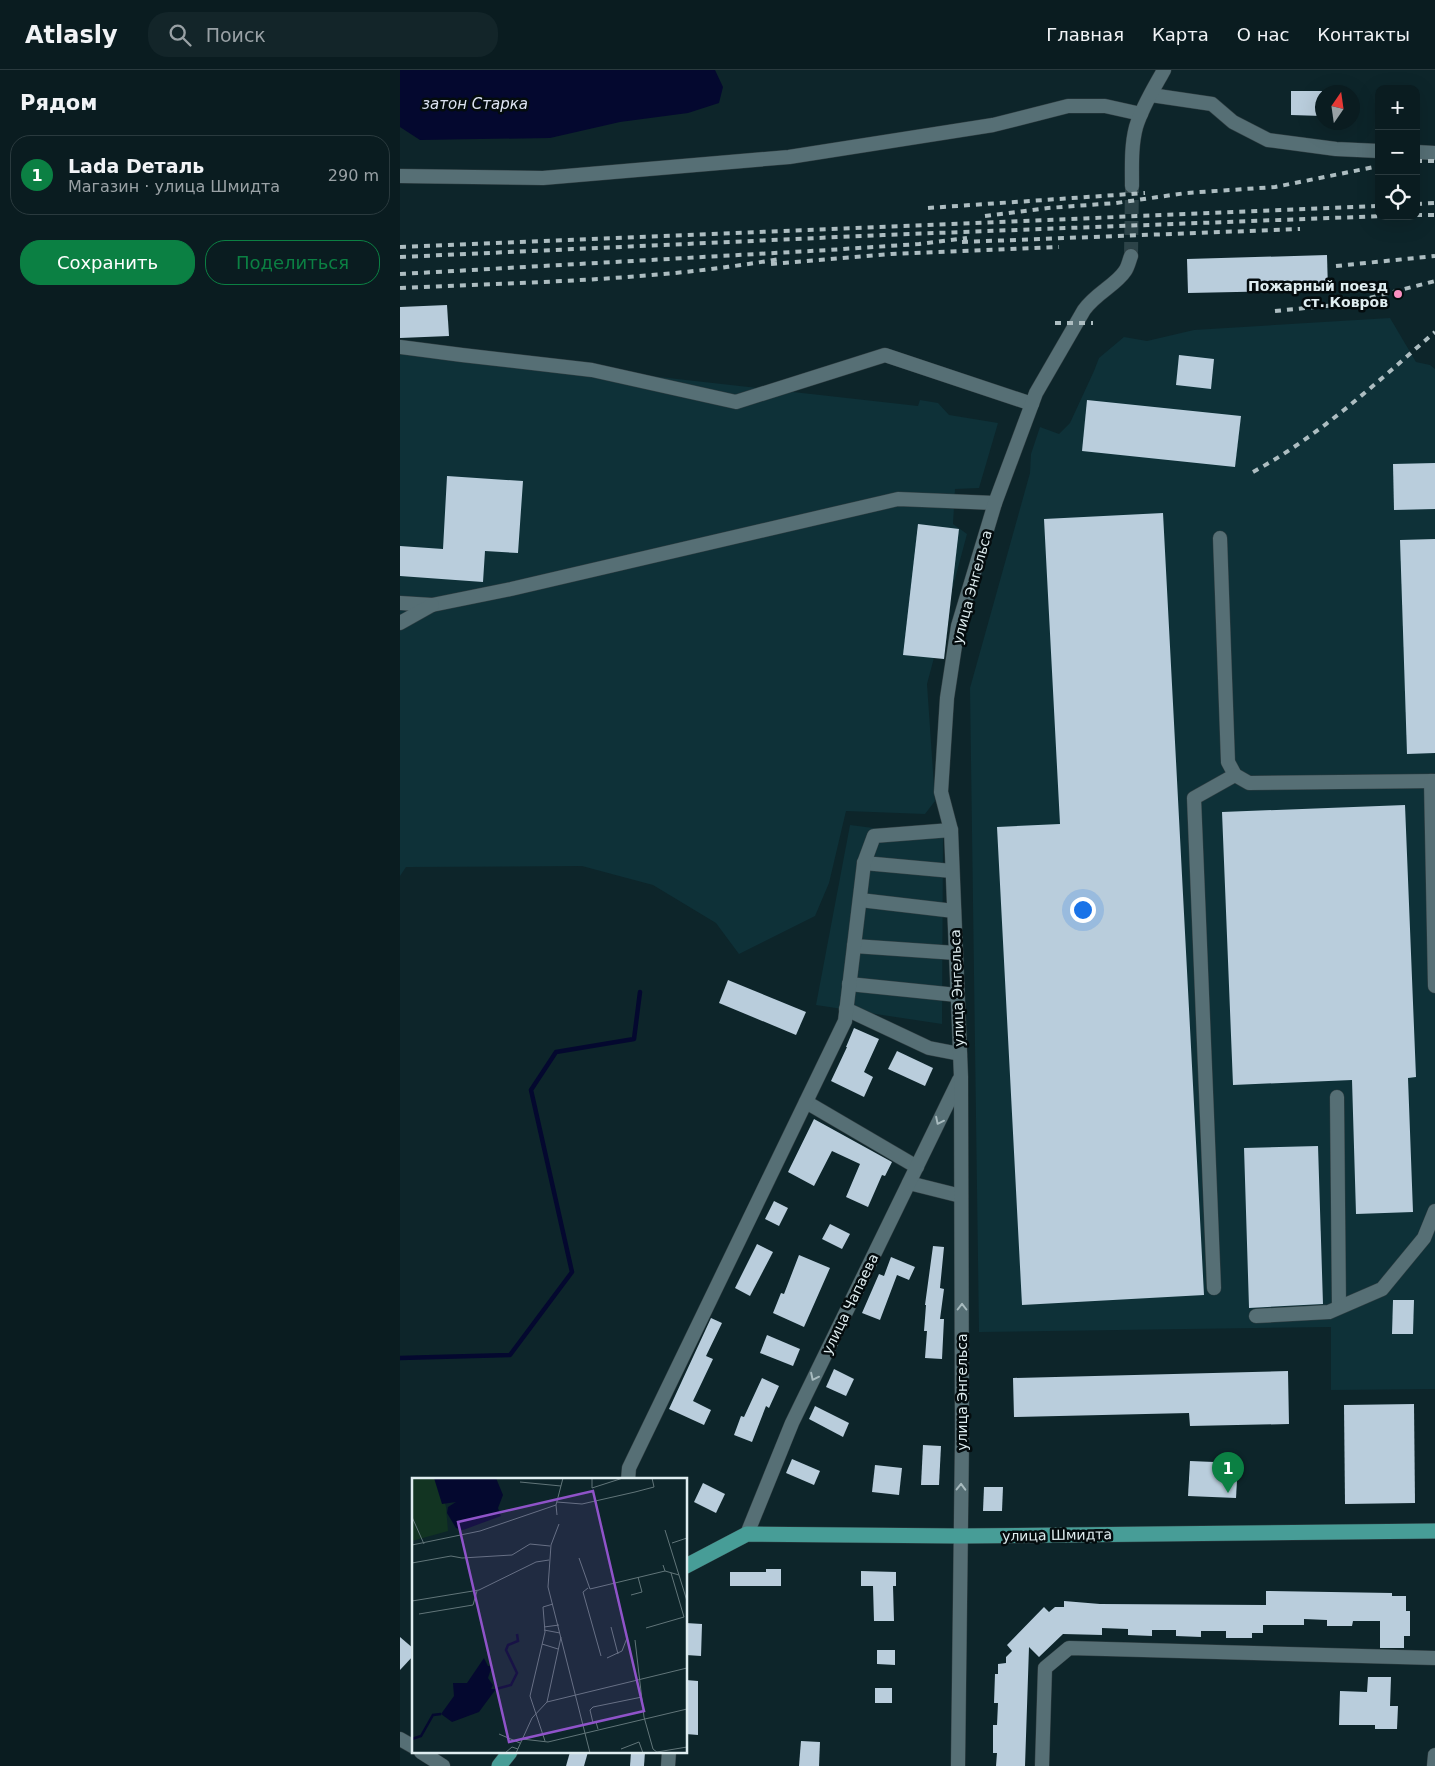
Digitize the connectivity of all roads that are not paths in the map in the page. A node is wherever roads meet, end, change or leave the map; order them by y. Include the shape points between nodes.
1 (1164, 70) edge
2 (1151, 95) junction
3 (1141, 114) junction
4 (1375, 151) edge
5 (1420, 152) edge
6 (1435, 153) edge
7 (400, 176) edge
8 (1132, 186) tunnel mouth
9 (1131, 256) tunnel mouth
10 (400, 346) edge
11 (1032, 404) junction
12 (995, 503) junction
13 (1220, 538) dead end
14 (400, 603) edge
15 (432, 605) junction
16 (400, 623) edge
17 (1235, 775) junction
18 (1433, 781) edge
19 (950, 830) junction
20 (864, 863) junction
21 (952, 871) junction
22 (860, 900) junction
23 (954, 911) junction
24 (854, 946) junction
25 (956, 953) junction
26 (849, 984) junction
27 (1435, 986) edge
28 (957, 995) junction
29 (846, 1009) junction
30 (960, 1054) junction
31 (961, 1077) junction
32 (1337, 1098) dead end
33 (806, 1102) junction
34 (917, 1167) junction
35 (909, 1182) junction
36 (961, 1196) junction
37 (1435, 1211) edge
38 (1214, 1288) dead end
39 (1339, 1308) junction
40 (1256, 1316) dead end
41 (628, 1478) edge
42 (1435, 1531) edge
43 (747, 1534) junction
44 (960, 1536) junction
45 (688, 1565) edge
46 (1435, 1658) edge
47 (400, 1738) edge
48 (412, 1746) edge
49 (425, 1754) edge
50 (509, 1754) edge
51 (1435, 1755) edge
52 (443, 1766) edge
53 (500, 1766) edge
54 (958, 1766) edge
55 (1042, 1766) edge
56 (1434, 1766) edge

1 - 2 street
2 - 3 street
2 - 4 street via 1212,104 1233,122 1268,140
3 - 7 street via 1105,106 1068,106 993,126 789,157 543,178
3 - 8 street via 1133,141
5 - 6 street
9 - 11 street, улица Энгельса via 1120,277 1084,310
10 - 11 street via 592,370 736,402 885,354
11 - 12 street, улица Энгельса
12 - 15 street via 898,499
12 - 19 street, улица Энгельса via 958,626 947,698 941,792
13 - 17 street via 1228,762
14 - 15 street
15 - 16 street
17 - 18 street via 1249,783
17 - 38 street via 1194,798
18 - 27 street
19 - 20 street via 874,836
19 - 21 street, улица Энгельса
20 - 21 street
20 - 22 street
21 - 23 street, улица Энгельса
22 - 23 street
22 - 24 street
23 - 25 street, улица Энгельса
24 - 25 street
24 - 26 street
25 - 28 street, улица Энгельса
26 - 28 street
26 - 29 street
28 - 30 street, улица Энгельса
29 - 30 street via 929,1048
29 - 33 street via 845,1021
30 - 31 street, улица Энгельса
31 -> 34 street, улица Чапаева
31 - 36 street, улица Энгельса
32 - 39 street
33 - 34 street
33 - 41 street via 629,1468
34 - 35 street, улица Чапаева
35 - 36 street
35 -> 43 street, улица Чапаева via 792,1424
44 -> 36 street, улица Энгельса
37 - 39 street via 1424,1238 1382,1289
39 - 40 street via 1329,1312
42 - 44 main road, улица Шмидта
43 - 44 main road, улица Шмидта
43 - 45 main road, улица Шмидта
44 - 54 street, улица Энгельса
46 - 55 street via 1069,1648 1045,1668
47 - 48 street
49 - 52 street
50 - 53 main road
51 - 56 street

